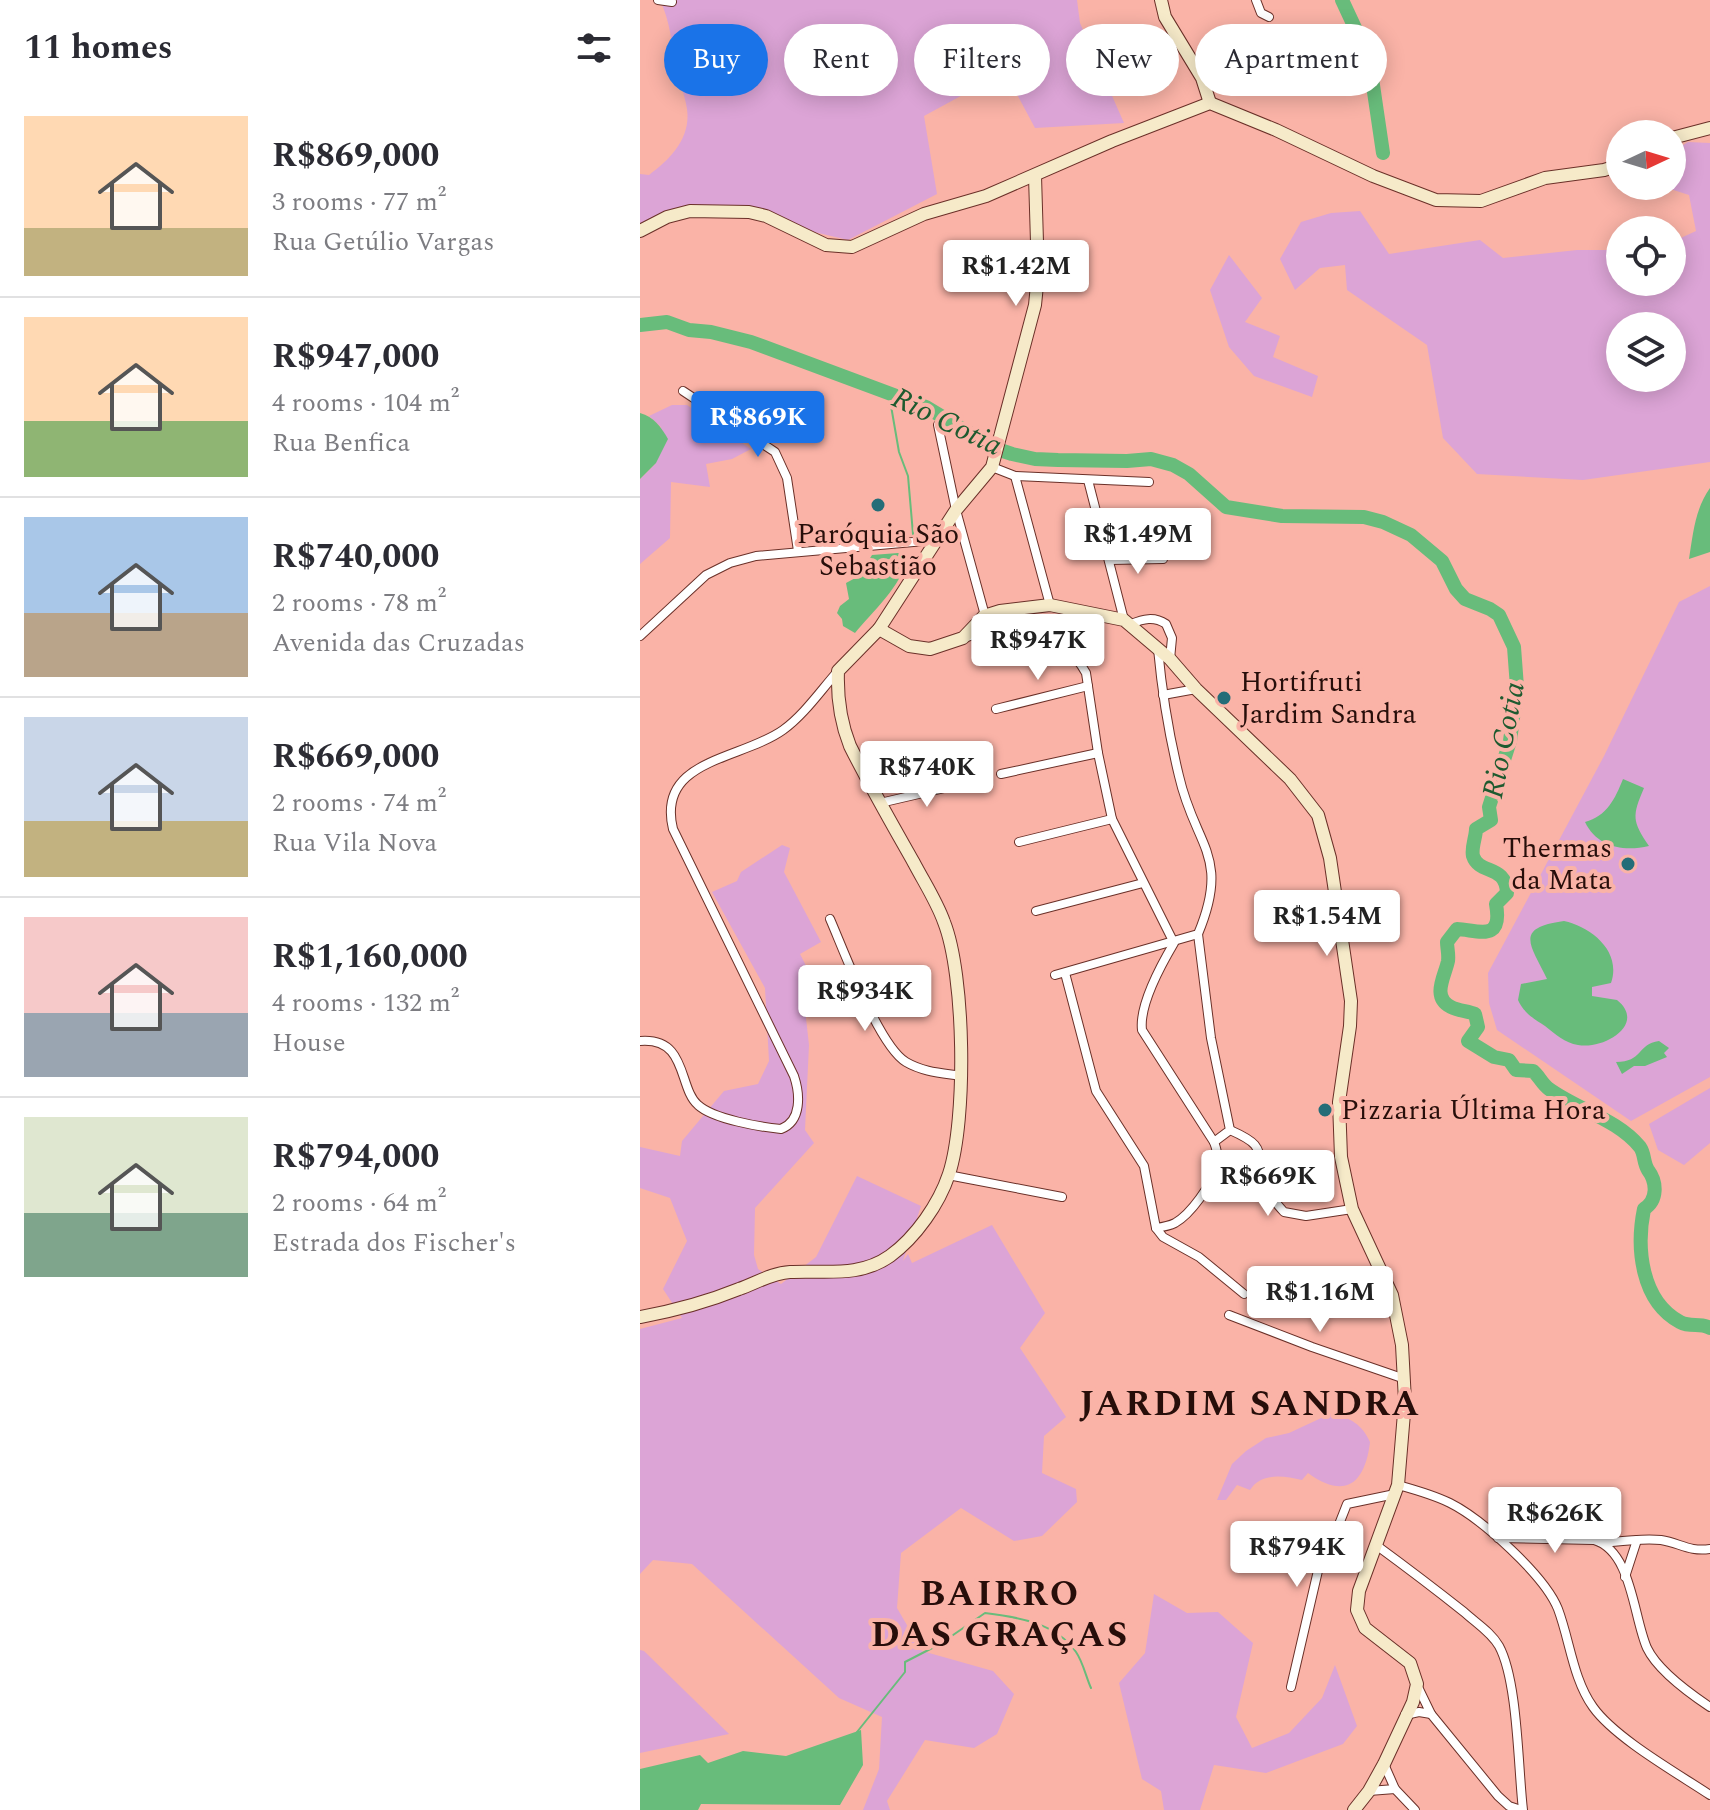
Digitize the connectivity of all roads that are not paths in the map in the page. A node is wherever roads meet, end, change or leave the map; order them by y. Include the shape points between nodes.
1 (658, 0) edge
2 (1161, 0) edge
3 (1256, 0) edge
4 (672, 2) edge
5 (1269, 17) dead end
6 (1210, 103) junction
7 (1710, 128) edge
8 (1686, 134) edge
9 (1606, 169) edge
10 (1035, 176) junction
11 (640, 231) edge
12 (683, 391) dead end
13 (938, 425) dead end
14 (994, 461) junction
15 (1015, 476) junction
16 (1088, 480) junction
17 (1149, 482) dead end
18 (956, 510) junction
19 (936, 540) junction
20 (798, 551) junction
21 (1163, 559) dead end
22 (1109, 560) junction
23 (1050, 605) junction
24 (984, 616) junction
25 (1127, 622) junction
26 (879, 629) junction
27 (989, 630) junction
28 (642, 631) edge
29 (963, 638) junction
30 (1158, 649) junction
31 (1170, 659) junction
32 (838, 671) junction
33 (1088, 686) junction
34 (1196, 689) junction
35 (1163, 695) junction
36 (996, 709) dead end
37 (1098, 753) junction
38 (1001, 774) dead end
39 (966, 783) dead end
40 (880, 803) junction
41 (1112, 819) junction
42 (1019, 842) dead end
43 (1143, 883) junction
44 (1036, 911) dead end
45 (830, 919) dead end
46 (1198, 934) junction
47 (1174, 943) junction
48 (1065, 973) junction
49 (1055, 975) dead end
50 (640, 1041) edge
51 (961, 1076) junction
52 (1230, 1130) junction
53 (1214, 1142) junction
54 (948, 1175) junction
55 (1062, 1197) dead end
56 (1352, 1209) junction
57 (1156, 1228) junction
58 (1244, 1294) dead end
59 (1229, 1315) dead end
60 (640, 1317) edge
61 (1402, 1378) junction
62 (1396, 1489) junction
63 (1497, 1538) junction
64 (1637, 1540) junction
65 (1603, 1543) junction
66 (1376, 1545) junction
67 (1710, 1549) edge
68 (1625, 1577) junction
69 (1417, 1684) junction
70 (1291, 1687) dead end
71 (1710, 1707) edge
72 (1431, 1714) junction
73 (1405, 1715) junction
74 (1384, 1764) junction
75 (1395, 1789) junction
76 (1369, 1791) junction
77 (1710, 1795) edge
78 (1354, 1810) edge
79 (1415, 1810) edge
80 (1522, 1810) edge

1 - 4 street
2 - 6 street
3 - 5 street
6 - 9 street via 1436,200 1481,201 1545,178
6 - 10 street
7 - 8 street
10 - 11 street via 924,214 852,247 826,245 766,216 728,210 678,213
10 - 14 street via 1035,305
12 - 20 street via 775,452 787,478
13 - 18 street
14 - 15 street
14 - 18 street
15 - 16 street
15 - 23 street
16 - 17 street
16 - 22 street
18 - 19 street
18 - 24 street
19 - 20 street
19 - 26 street
20 - 28 street via 756,556 706,575
21 - 22 street
22 - 25 street
23 - 24 street
23 - 25 street
24 - 27 street
24 - 29 street
25 - 30 street
25 - 31 street via 1155,619 1166,624 1172,638
26 - 29 street via 920,649
26 - 32 street
27 - 29 street
27 - 33 street via 1051,637 1080,663
30 - 31 street
30 - 35 street
31 - 34 street
32 - 40 street via 844,731
32 - 50 street via 787,728 694,770 681,779 670,802 673,829 794,1076 799,1098 794,1118 781,1129 705,1109 693,1098 671,1053
33 - 36 street
33 - 37 street
34 - 35 street
34 - 56 street via 1290,779 1318,815 1325,834 1351,1001 1339,1102 1341,1157
35 - 46 street via 1179,778 1211,864 1209,908
37 - 38 street
37 - 41 street
39 - 40 street
40 - 51 street via 952,945
41 - 42 street
41 - 43 street
43 - 44 street
43 - 47 street
45 - 51 street via 894,1052 921,1070
46 - 47 street
46 - 52 street
47 - 48 street
47 - 53 street via 1141,1016 1142,1030
48 - 49 street
48 - 57 street via 1096,1091 1144,1166
51 - 54 street
52 - 53 street
52 - 56 street via 1260,1151 1266,1188 1284,1212 1306,1216
53 - 57 street via 1217,1167 1209,1182 1184,1217
54 - 55 street
54 - 60 street via 921,1224 878,1262 844,1273 789,1272
56 - 61 street via 1392,1295
57 - 58 street
59 - 61 street
61 - 62 street via 1405,1401
62 - 63 street via 1452,1504
62 - 66 street
62 - 70 street via 1347,1504 1320,1562
63 - 65 street
63 - 77 street via 1552,1595 1595,1710
64 - 65 street
64 - 67 street
64 - 68 street
65 - 68 street via 1614,1552
66 - 69 street via 1357,1610 1365,1628 1410,1663
66 - 80 street via 1498,1645 1516,1728
68 - 71 street via 1648,1650
69 - 72 street
69 - 73 street
72 - 73 street
72 - 80 street via 1498,1796
73 - 74 street
74 - 75 street
74 - 76 street
75 - 76 street
75 - 79 street
76 - 78 street

